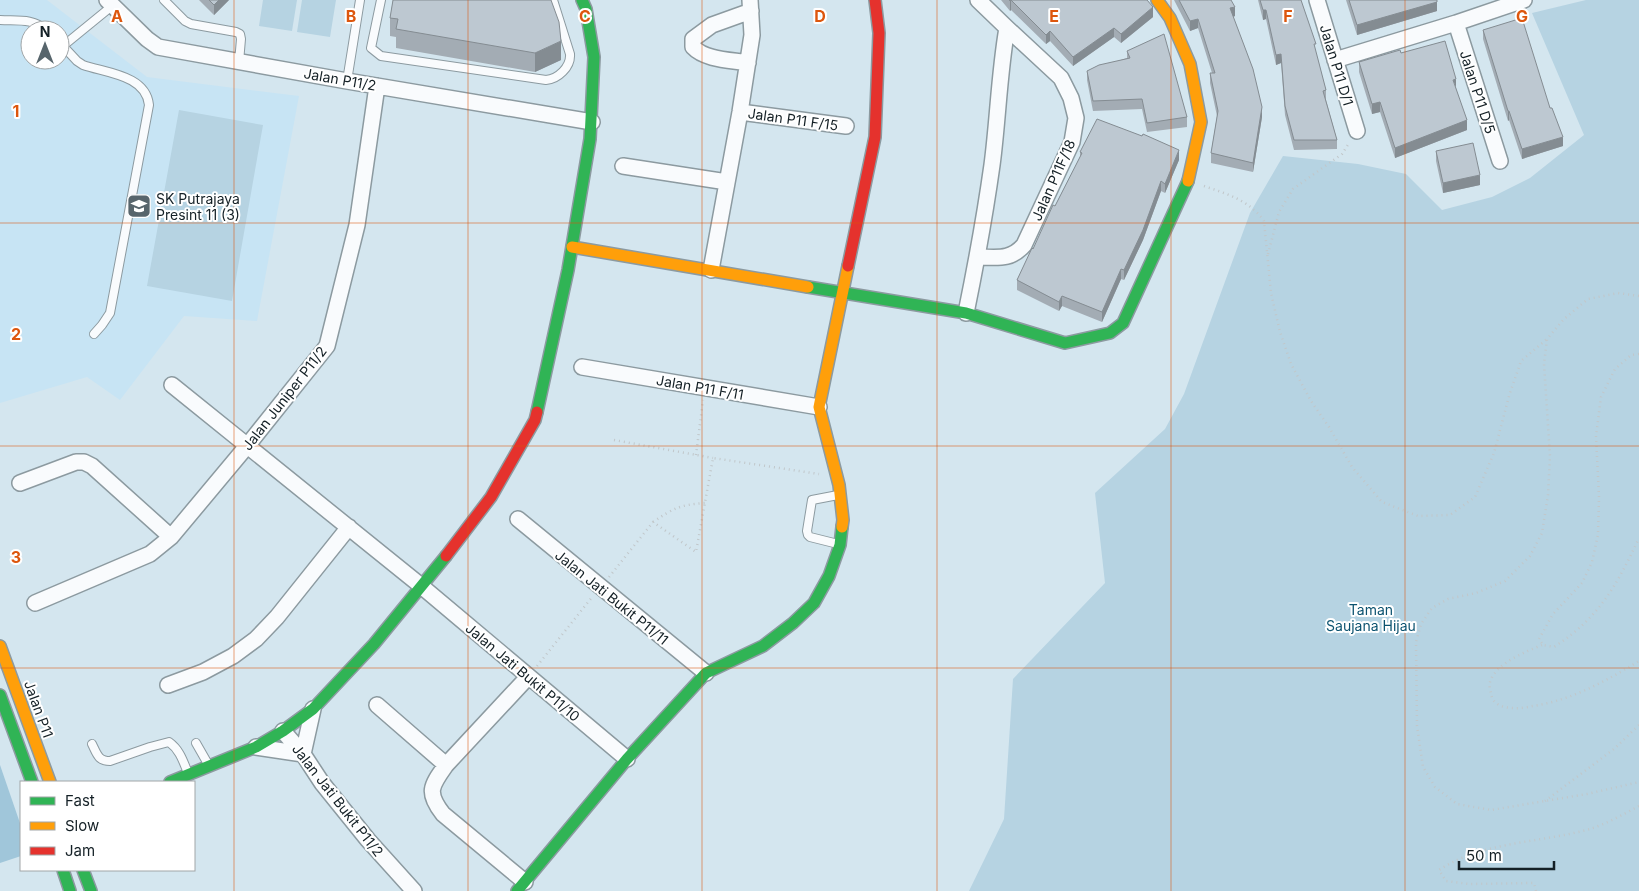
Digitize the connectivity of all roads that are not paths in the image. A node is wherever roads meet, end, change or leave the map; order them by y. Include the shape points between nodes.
1 (164, 0) edge
2 (360, 0) edge
3 (381, 0) edge
4 (553, 0) edge
5 (582, 0) edge
6 (875, 0) edge
7 (978, 0) edge
8 (1157, 0) edge
9 (1317, 0) edge
10 (1524, 0) edge
11 (109, 3) edge
12 (750, 5) edge
13 (0, 20) edge
14 (20, 21) edge
15 (1456, 23) junction
16 (1007, 28) junction
17 (70, 37) edge
18 (353, 48) junction
19 (370, 48) junction
20 (70, 53) edge
21 (1335, 60) junction
22 (239, 62) junction
23 (748, 63) junction
24 (347, 81) junction
25 (377, 86) junction
26 (740, 112) junction
27 (592, 122) junction
28 (846, 126) dead end
29 (1357, 131) road end
30 (1500, 161) dead end
31 (623, 166) dead end
32 (727, 182) junction
33 (572, 247) junction
34 (978, 257) junction
35 (711, 270) junction
36 (843, 292) junction
37 (966, 312) junction
38 (94, 334) dead end
39 (582, 367) dead end
40 (172, 385) dead end
41 (818, 408) junction
42 (247, 446) junction
43 (20, 483) dead end
44 (840, 495) junction
45 (518, 519) dead end
46 (349, 527) junction
47 (171, 537) junction
48 (840, 545) junction
49 (420, 585) junction
50 (35, 603) dead end
51 (0, 646) edge
52 (706, 673) junction
53 (528, 677) junction
54 (168, 685) dead end
55 (0, 695) edge
56 (377, 705) dead end
57 (313, 709) junction
58 (283, 731) junction
59 (196, 743) dead end
60 (92, 744) dead end
61 (256, 747) junction
62 (303, 754) junction
63 (627, 759) junction
64 (446, 765) junction
65 (208, 766) junction
66 (189, 775) junction
67 (32, 781) edge
68 (50, 781) edge
69 (173, 781) edge
70 (63, 871) edge
71 (83, 871) edge
72 (521, 886) edge
73 (70, 891) edge
74 (90, 891) edge
75 (414, 891) edge

1 - 22 lane via 191,24 240,34
2 - 18 lane
3 - 19 lane
4 - 19 lane via 570,61 552,80 381,56
5 - 27 street via 594,57
6 - 36 street via 879,33 876,137
7 - 16 street, Jalan P11F/18
8 - 37 street via 1170,18 1190,64 1201,122 1188,180 1123,323 1110,333 1065,343
9 - 21 street, Jalan P11 D/1
10 - 15 street
11 - 17 lane
11 - 22 street, Jalan P11/2 via 158,47
12 - 23 street via 752,35
12 - 23 street via 693,39 693,47 698,52
13 - 14 lane
15 - 21 street
15 - 30 street, Jalan P11 D/5
16 - 34 street
16 - 34 street, Jalan P11F/18 via 1061,78 1076,118 1072,142 1024,245 1008,257
18 - 19 lane
18 - 24 lane
20 - 38 lane via 83,65 133,80 148,96 149,105 110,312
21 - 29 street, Jalan P11 D/1
22 - 24 street, Jalan P11/2
23 - 26 street
24 - 25 street, Jalan P11/2
25 - 27 street, Jalan P11/2
25 - 42 street, Jalan Juniper P11/2 via 357,224 327,346
26 - 28 street, Jalan P11 F/15
26 - 32 street
27 - 33 street
31 - 32 street
32 - 35 street
33 - 35 street
33 - 49 street via 535,420 490,497
34 - 37 street
35 - 36 street
36 - 37 street
36 - 41 street
39 - 41 street, Jalan P11 F/11
40 - 42 street, Jalan Jati Bukit P11/10
41 - 44 street
42 - 46 street, Jalan Jati Bukit P11/10
42 - 47 street, Jalan Juniper P11/2
43 - 47 street via 84,462
44 - 48 street via 843,520
44 - 48 lane via 812,500 807,532 810,536
45 - 52 street, Jalan Jati Bukit P11/11
46 - 49 street, Jalan Jati Bukit P11/10
46 - 54 street via 256,639 203,672
47 - 50 street, Jalan Juniper P11/2 via 150,554
48 - 52 street via 829,576 814,603 763,646
49 - 53 street, Jalan Jati Bukit P11/10
49 - 57 street via 374,644
51 - 68 street, Jalan P11
52 - 63 street
53 - 63 street, Jalan Jati Bukit P11/10
53 - 64 street
55 - 67 street
56 - 64 street
57 - 58 street
57 - 62 street
58 - 61 street
58 - 62 street, Jalan Jati Bukit P11/2
59 - 65 lane
60 - 66 lane via 98,758 110,761 169,742 181,755
61 - 62 street
61 - 65 street
62 - 75 street, Jalan Jati Bukit P11/2 via 356,826
63 - 72 street
64 - 72 street via 435,781 434,802
65 - 66 street
66 - 69 street
70 - 73 street
71 - 74 street

